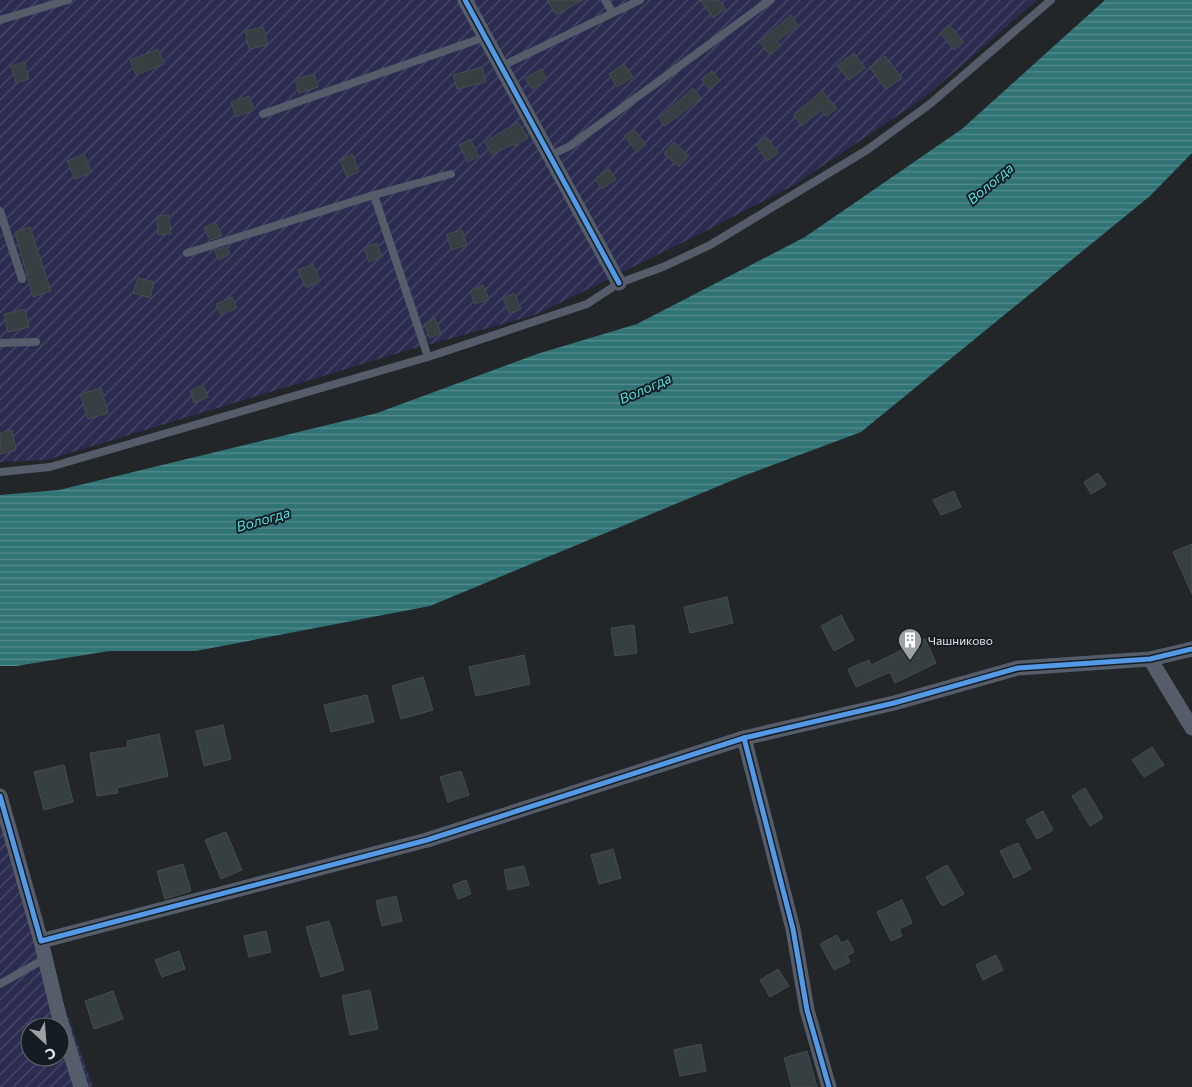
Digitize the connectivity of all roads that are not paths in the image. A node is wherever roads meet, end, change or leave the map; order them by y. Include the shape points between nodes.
1 (68, 0) edge
2 (464, 0) edge
3 (605, 0) edge
4 (640, 0) edge
5 (770, 0) edge
6 (1051, 0) edge
7 (612, 12) junction
8 (0, 20) edge
9 (486, 37) junction
10 (502, 66) junction
11 (264, 114) dead end
12 (551, 155) junction
13 (450, 174) dead end
14 (374, 195) junction
15 (0, 211) edge
16 (187, 253) dead end
17 (22, 279) dead end
18 (619, 283) junction
19 (36, 342) dead end
20 (0, 343) edge
21 (428, 357) junction
22 (0, 472) edge
23 (1192, 649) edge
24 (1150, 659) junction
25 (1192, 728) edge
26 (744, 738) junction
27 (0, 796) edge
28 (41, 942) junction
29 (46, 958) junction
30 (0, 984) edge
31 (81, 1087) edge
32 (829, 1087) edge

1 - 8 lane
2 - 9 street
3 - 7 lane
4 - 7 lane
5 - 12 lane via 570,146
6 - 18 lane via 930,104 867,150 710,244 663,267
7 - 10 lane
9 - 10 street
9 - 11 lane
10 - 12 street
12 - 18 street
13 - 14 lane
14 - 16 lane
14 - 21 lane
15 - 17 lane
18 - 21 lane via 587,304
19 - 20 lane
21 - 22 lane via 50,467
23 - 24 street
24 - 25 street
24 - 26 street via 1018,668 894,703
26 - 28 street via 427,840
26 - 32 street via 793,929 807,1010
27 - 28 street
28 - 29 street
29 - 30 lane
29 - 31 street via 59,1016

